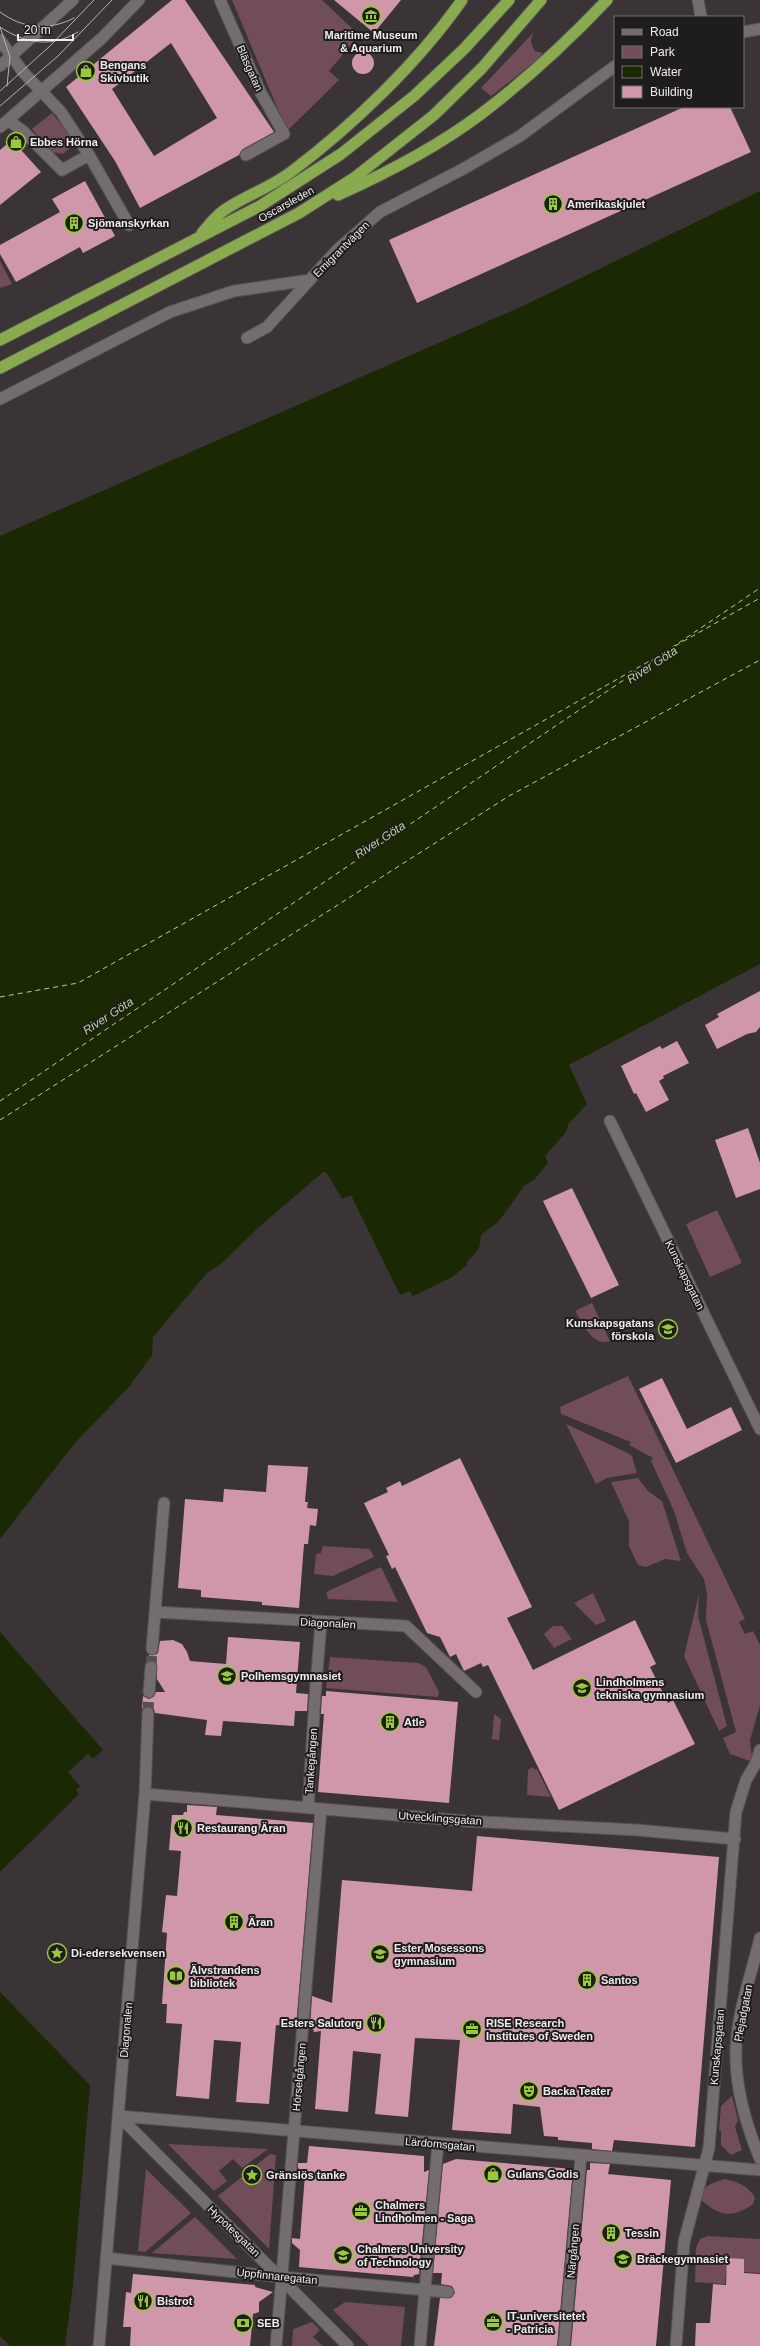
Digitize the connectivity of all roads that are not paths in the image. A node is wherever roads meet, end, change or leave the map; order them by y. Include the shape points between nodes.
1 (73, 0) edge
2 (139, 0) edge
3 (220, 0) edge
4 (462, 0) edge
5 (508, 0) edge
6 (541, 0) edge
7 (607, 0) edge
8 (698, 0) edge
9 (701, 16) edge
10 (760, 29) edge
11 (744, 32) edge
12 (0, 40) edge
13 (10, 57) junction
14 (0, 66) edge
15 (614, 67) edge
16 (43, 92) junction
17 (4, 124) edge
18 (89, 155) junction
19 (246, 155) dead end
20 (299, 213) junction
21 (129, 225) dead end
22 (194, 241) junction
23 (310, 280) junction
24 (248, 338) dead end
25 (0, 340) edge
26 (0, 368) edge
27 (0, 399) edge
28 (610, 1121) dead end
29 (760, 1429) edge
30 (164, 1503) dead end
31 (155, 1612) junction
32 (321, 1623) junction
33 (152, 1649) tunnel mouth
34 (151, 1667) tunnel mouth
35 (149, 1692) tunnel mouth
36 (476, 1692) dead end
37 (148, 1713) tunnel mouth
38 (760, 1750) edge
39 (145, 1794) junction
40 (308, 1808) junction
41 (321, 1808) junction
42 (735, 1839) junction
43 (760, 1938) edge
44 (119, 2116) junction
45 (294, 2130) junction
46 (438, 2143) junction
47 (581, 2156) junction
48 (760, 2159) edge
49 (704, 2166) junction
50 (760, 2170) edge
51 (106, 2258) junction
52 (281, 2277) junction
53 (426, 2290) junction
54 (448, 2292) dead end
55 (99, 2346) edge
56 (276, 2346) edge
57 (348, 2346) edge
58 (420, 2346) edge
59 (564, 2346) edge
60 (676, 2346) edge

1 - 13 street
2 - 16 street
3 - 19 street, Bläsgatan via 261,93 284,134
4 - 22 highway via 410,63 332,140 290,173 223,211
5 - 22 highway, Oscarsleden via 464,49 414,96 361,139 260,206
6 - 20 highway, Oscarsleden via 482,68 434,115 354,178
7 - 20 highway via 572,35 480,115 441,141 369,181
8 - 9 street
10 - 11 street
12 - 13 street
13 - 14 street
13 - 16 street
15 - 23 street, Emigrantvägen via 520,136 380,212 337,250
16 - 17 street
16 - 18 street via 61,112
17 - 18 street via 23,131 62,170
18 - 21 street
20 - 26 highway, Oscarsleden
22 - 25 highway, Oscarsleden
23 - 24 street via 267,327
23 - 27 street, Emigrantvägen via 234,291 170,312
28 - 29 street, Kunskapsgatan
30 - 31 street
31 - 32 street, Diagonalen
31 - 33 street
32 - 36 street, Diagonalen via 406,1626
32 - 40 street, Tankegången
34 - 35 street
37 - 39 street, Diagonalen
38 - 42 street, Kunskapsgatan via 746,1780 736,1812
39 - 40 street, Utvecklingsgatan
39 - 44 street, Diagonalen
40 - 41 street, Utvecklingsgatan
41 - 42 street, Utvecklingsgatan via 466,1821 637,1830
41 - 45 street, Hörselgången
42 - 49 street, Kunskapsgatan via 709,2148
43 - 48 street, Plejadgatan via 738,2028 736,2060 740,2096 748,2131
44 - 45 street, Lärdomsgatan
44 - 51 street, Diagonalen
44 - 52 street, Hypotesgatan
45 - 46 street, Lärdomsgatan
45 - 52 street, Hörselgången
46 - 47 street, Lärdomsgatan
46 - 53 street
47 - 49 street, Lärdomsgatan
47 - 59 street, Närgången
49 - 50 street, Lärdomsgatan
49 - 60 street, Kunskapsgatan via 684,2242
51 - 52 street, Uppfinnaregatan
51 - 55 street, Diagonalen
52 - 53 street, Uppfinnaregatan
52 - 56 street, Hörselgången
52 - 57 street, Hypotesgatan
53 - 54 street, Uppfinnaregatan
53 - 58 street

